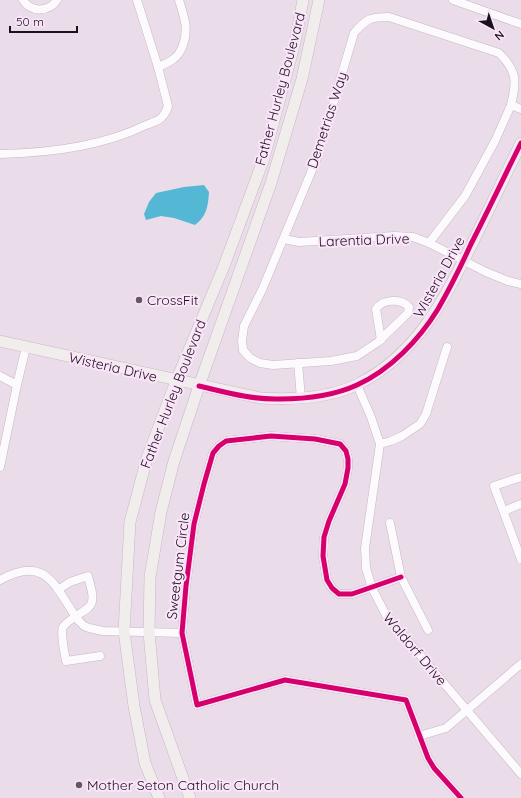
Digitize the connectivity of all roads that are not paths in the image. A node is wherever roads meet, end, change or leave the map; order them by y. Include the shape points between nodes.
1 (24, 0) edge
2 (57, 0) edge
3 (137, 0) edge
4 (179, 0) edge
5 (303, 0) edge
6 (319, 0) edge
7 (453, 0) edge
8 (521, 24) edge
9 (158, 67) junction
10 (511, 105) junction
11 (521, 109) edge
12 (521, 143) edge
13 (0, 154) edge
14 (284, 239) junction
15 (429, 242) junction
16 (463, 261) junction
17 (521, 284) edge
18 (381, 340) junction
19 (0, 342) edge
20 (26, 347) junction
21 (447, 347) dead end
22 (298, 363) junction
23 (0, 376) edge
24 (176, 381) junction
25 (16, 385) junction
26 (357, 385) junction
27 (199, 386) junction
28 (301, 398) junction
29 (4, 430) edge
30 (380, 444) junction
31 (0, 467) edge
32 (521, 477) edge
33 (521, 504) edge
34 (504, 511) junction
35 (390, 523) dead end
36 (521, 559) edge
37 (401, 577) junction
38 (0, 580) edge
39 (372, 588) junction
40 (58, 590) junction
41 (76, 616) junction
42 (428, 630) dead end
43 (124, 631) junction
44 (149, 632) junction
45 (182, 633) junction
46 (100, 656) dead end
47 (521, 664) edge
48 (466, 711) junction
49 (419, 736) junction
50 (521, 774) edge
51 (159, 798) edge
52 (190, 798) edge
53 (461, 798) edge

1 - 2 street via 38,10 51,6
3 - 9 street
4 - 9 street via 187,27 186,37 177,56
5 - 24 main road, Father Hurley Boulevard via 295,42 264,158 224,266
6 - 27 main road, Father Hurley Boulevard via 302,79 271,183
7 - 8 street
9 - 13 street via 168,106 162,117 114,138 39,153
10 - 11 street
10 - 14 street, Demetrias Way via 515,76 510,64 500,53 389,17 375,17 362,23 354,33 317,158
10 - 15 street, Demetrias Way via 465,196
12 - 16 main road, Wisteria Drive
14 - 15 street, Larentia Drive via 299,242 394,236 413,237
14 - 22 street, Demetrias Way via 244,326 243,350 250,358 260,363
15 - 16 street, Larentia Drive
16 - 17 street, Larentia Drive via 508,281
16 - 26 main road, Wisteria Drive via 438,309 422,332 400,355
18 - 18 street, Demetrias Way via 376,309 380,304 394,301 405,303 409,307 408,313
18 - 22 street, Demetrias Way via 357,356
19 - 20 main road, Wisteria Drive
20 - 24 main road, Wisteria Drive
20 - 25 street
21 - 30 street via 426,414 420,424 402,436
22 - 28 street
23 - 25 street
24 - 27 main road, Wisteria Drive
24 - 43 main road, Father Hurley Boulevard via 147,458 130,522
25 - 29 street
26 - 28 main road, Wisteria Drive via 337,392
26 - 30 street, Waldorf Drive
27 - 28 main road, Wisteria Drive via 260,398
27 - 44 main road, Father Hurley Boulevard via 174,461 161,512 150,577
29 - 31 street
30 - 39 street, Waldorf Drive via 365,548 366,568
32 - 34 street via 494,486
33 - 34 street
34 - 36 street
35 - 37 street
37 - 39 street
37 - 42 street
38 - 40 street, Sweetgum Circle via 12,573 36,571 46,575
39 - 45 street, Sweetgum Circle via 352,594 340,594 327,580 324,568 324,537 345,484 348,468 346,451 340,444 315,439 271,436 226,441 213,453 194,524
39 - 48 street, Waldorf Drive via 386,615
40 - 41 street, Sweetgum Circle
40 - 41 street via 70,582 88,576 92,604
41 - 43 street, Sweetgum Circle via 89,628
41 - 46 street via 63,627 66,661
43 - 44 street, Sweetgum Circle
43 - 51 main road, Father Hurley Boulevard via 144,756
44 - 45 street, Sweetgum Circle
44 - 52 main road, Father Hurley Boulevard via 155,700
45 - 49 street, Sweetgum Circle via 197,705 285,680 406,700
47 - 48 street
48 - 49 street via 446,728
48 - 50 street, Waldorf Drive
49 - 53 street, Sweetgum Circle via 434,768

